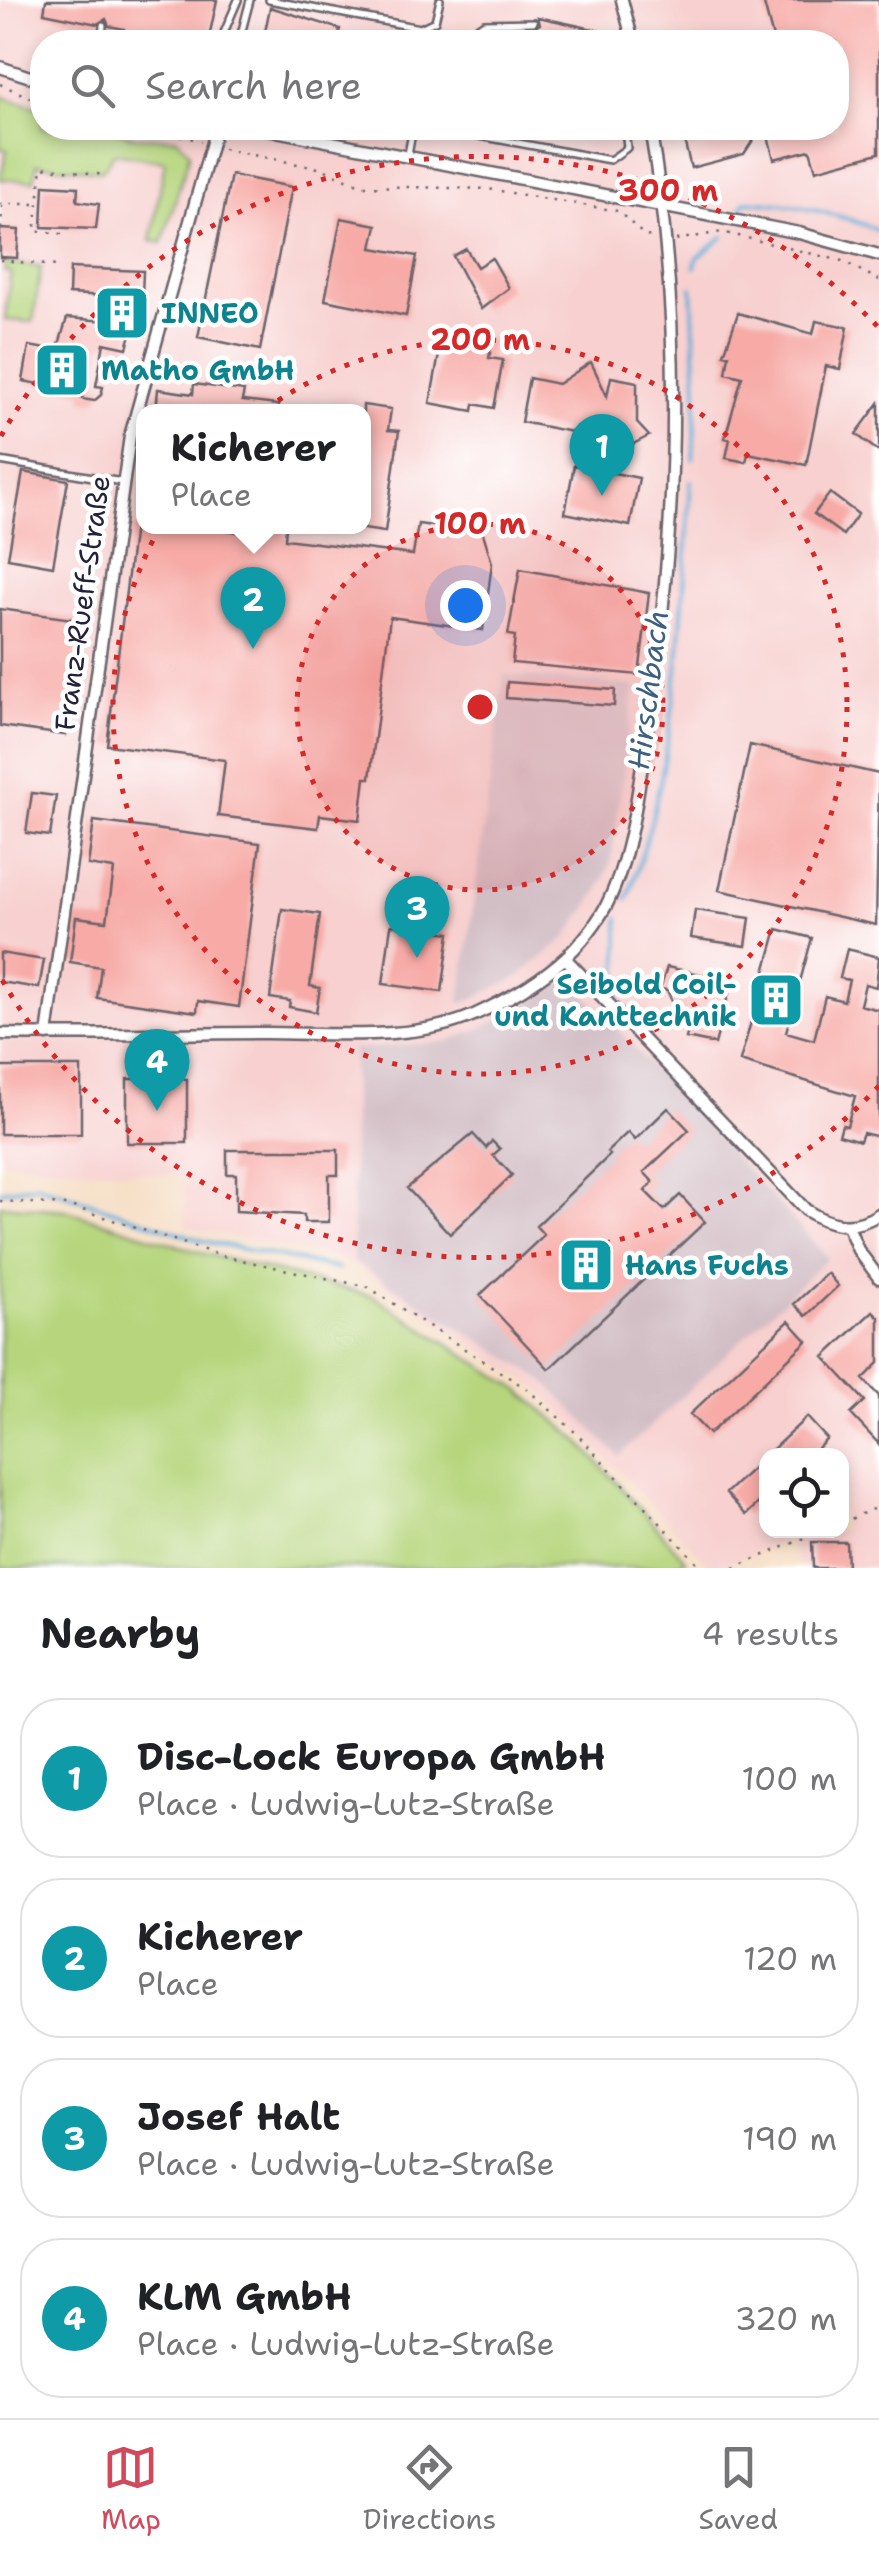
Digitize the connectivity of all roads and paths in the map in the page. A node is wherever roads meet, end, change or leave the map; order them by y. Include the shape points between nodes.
1 (238, 0) edge
2 (250, 0) edge
3 (269, 0) edge
4 (440, 0) edge
5 (622, 0) edge
6 (534, 22) dead end
7 (103, 25) dead end
8 (429, 26) junction
9 (103, 30) edge
10 (225, 30) edge
11 (241, 30) edge
12 (430, 30) edge
13 (475, 30) edge
14 (630, 30) edge
15 (0, 67) edge
16 (30, 77) edge
17 (0, 84) edge
18 (30, 98) edge
19 (196, 140) edge
20 (212, 140) edge
21 (328, 140) edge
22 (411, 140) edge
23 (502, 140) edge
24 (626, 140) edge
25 (652, 140) edge
26 (210, 146) junction
27 (408, 154) junction
28 (105, 175) dead end
29 (1, 204) edge
30 (40, 204) junction
31 (661, 206) junction
32 (1, 230) edge
33 (62, 234) dead end
34 (664, 239) junction
35 (879, 256) edge
36 (0, 260) edge
37 (58, 266) dead end
38 (879, 280) edge
39 (140, 404) edge
40 (136, 423) edge
41 (0, 460) edge
42 (122, 482) junction
43 (566, 959) junction
44 (0, 1034) edge
45 (47, 1035) junction
46 (0, 1201) edge
47 (879, 1214) edge
48 (848, 1226) junction
49 (879, 1278) edge
50 (879, 1506) edge
51 (849, 1520) edge
52 (805, 1538) edge
53 (702, 1568) edge
54 (734, 1568) edge

1 - 10 lane
2 - 11 lane
3 - 8 lane
4 - 8 lane
5 - 14 street
6 - 13 lane via 484,22
7 - 9 lane
8 - 12 lane
15 - 16 street
17 - 18 path
19 - 26 path
20 - 26 street, Franz-Rueff-Straße
21 - 27 street
22 - 27 lane
23 - 24 lane via 610,160 627,148
25 - 31 street
26 - 34 path via 323,169 363,186 488,189 618,212 645,236
26 - 39 street, Franz-Rueff-Straße
27 - 31 street
28 - 30 path via 42,167
29 - 30 path
29 - 32 path
30 - 33 path via 34,231
31 - 34 street
31 - 35 street
34 - 38 path via 690,241 722,232 842,261
34 - 43 street via 673,419 662,634 619,874 606,906
36 - 37 path
40 - 42 street, Franz-Rueff-Straße
41 - 42 lane
42 - 45 street, Franz-Rueff-Straße
43 - 45 street via 519,993 432,1026
43 - 48 street via 796,1200 820,1219
44 - 45 street
46 - 53 path via 67,1205 222,1256 368,1286 527,1389
47 - 48 street
48 - 49 street
50 - 51 path
52 - 54 path

